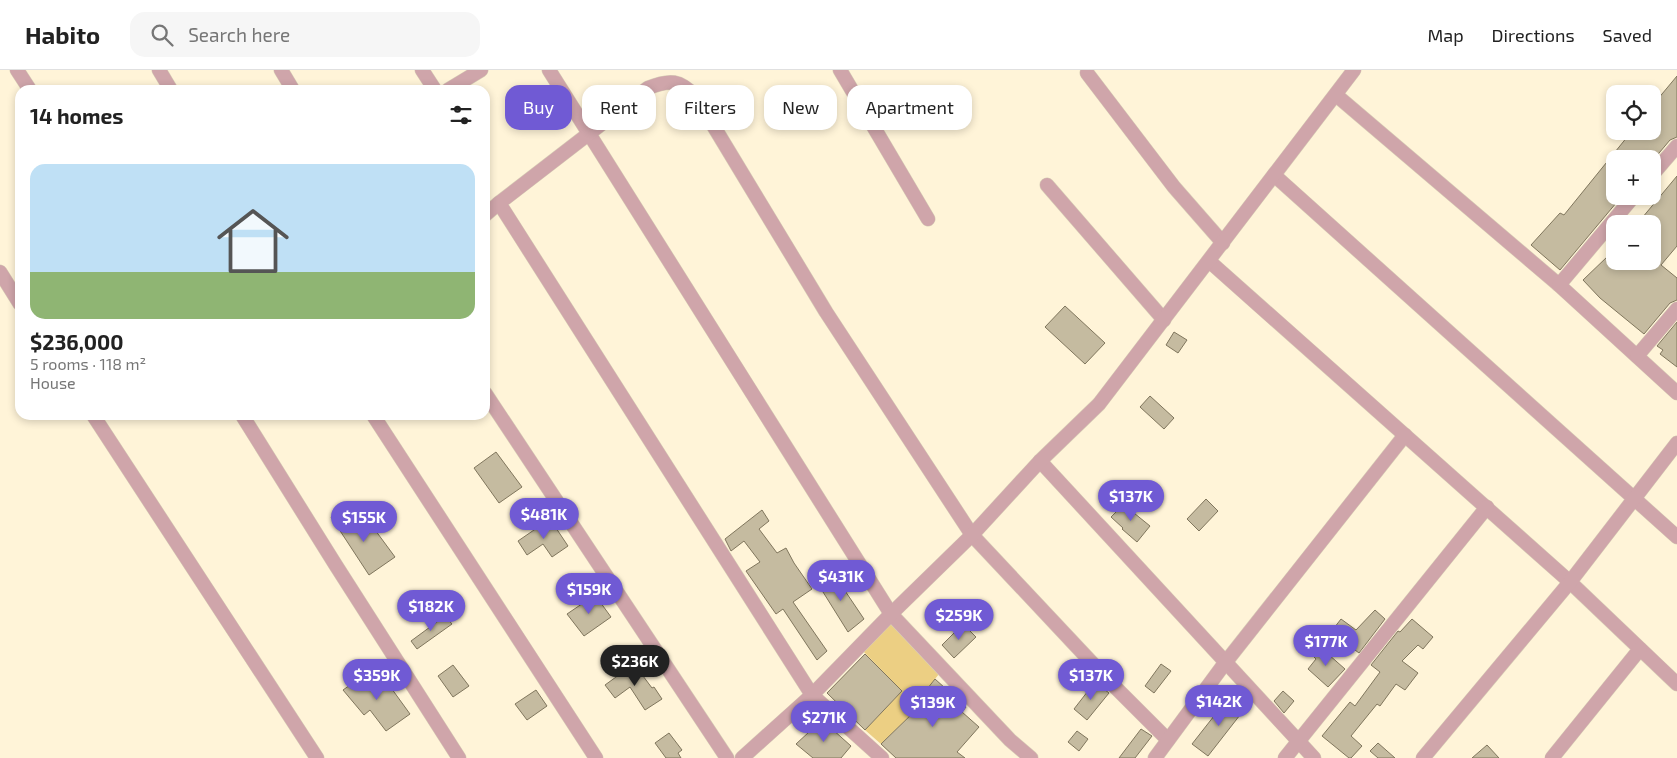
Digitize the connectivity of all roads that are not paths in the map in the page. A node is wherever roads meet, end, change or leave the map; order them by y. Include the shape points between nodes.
1 (17, 70) edge
2 (159, 70) edge
3 (281, 70) edge
4 (422, 70) edge
5 (481, 70) edge
6 (549, 70) edge
7 (840, 70) edge
8 (1354, 70) edge
9 (1087, 73) dead end
10 (677, 76) edge
11 (27, 85) edge
12 (168, 85) edge
13 (290, 85) edge
14 (432, 85) edge
15 (456, 85) edge
16 (1336, 95) junction
17 (588, 134) junction
18 (1677, 146) edge
19 (1661, 165) edge
20 (1274, 176) junction
21 (1047, 186) dead end
22 (499, 202) junction
23 (1626, 205) edge
24 (490, 210) edge
25 (928, 219) dead end
26 (1223, 243) junction
27 (1209, 261) junction
28 (0, 272) edge
29 (1559, 285) junction
30 (15, 296) edge
31 (1677, 308) edge
32 (1164, 320) junction
33 (1637, 356) junction
34 (1677, 393) edge
35 (490, 401) edge
36 (96, 420) edge
37 (245, 420) edge
38 (376, 420) edge
39 (1405, 435) junction
40 (1677, 443) edge
41 (1040, 461) junction
42 (1635, 499) junction
43 (1487, 507) junction
44 (972, 535) junction
45 (1677, 536) edge
46 (1570, 582) junction
47 (891, 614) junction
48 (1640, 649) junction
49 (1225, 663) junction
50 (1677, 684) edge
51 (812, 695) junction
52 (1168, 740) junction
53 (1298, 740) junction
54 (317, 758) edge
55 (459, 758) edge
56 (596, 758) edge
57 (727, 758) edge
58 (742, 758) edge
59 (882, 758) edge
60 (1031, 758) edge
61 (1155, 758) edge
62 (1285, 758) edge
63 (1314, 758) edge
64 (1423, 758) edge
65 (1552, 758) edge

1 - 11 street
2 - 12 street
3 - 13 street
4 - 14 street
5 - 15 street
6 - 17 street
7 - 25 street
8 - 16 street
9 - 26 street via 1174,187
10 - 17 street via 648,88
10 - 44 street via 696,97 826,312
16 - 20 street
16 - 29 street
17 - 22 street
17 - 47 street
18 - 19 street
20 - 26 street
20 - 42 street
21 - 32 street
22 - 24 street
22 - 51 street
23 - 29 street
26 - 27 street
27 - 32 street
27 - 39 street
28 - 30 street
29 - 33 street
31 - 33 street
32 - 41 street via 1099,404
33 - 34 street
35 - 57 street
36 - 54 street
37 - 55 street
38 - 56 street
39 - 43 street
39 - 49 street
40 - 42 street
41 - 44 street
41 - 49 street
42 - 45 street
42 - 46 street
43 - 46 street
43 - 53 street
44 - 47 street
44 - 52 street
46 - 48 street
46 - 64 street
47 - 51 street
47 - 60 street via 1010,740
48 - 50 street
48 - 65 street
49 - 52 street
49 - 53 street
51 - 58 street
51 - 59 street
52 - 61 street
53 - 62 street
53 - 63 street

